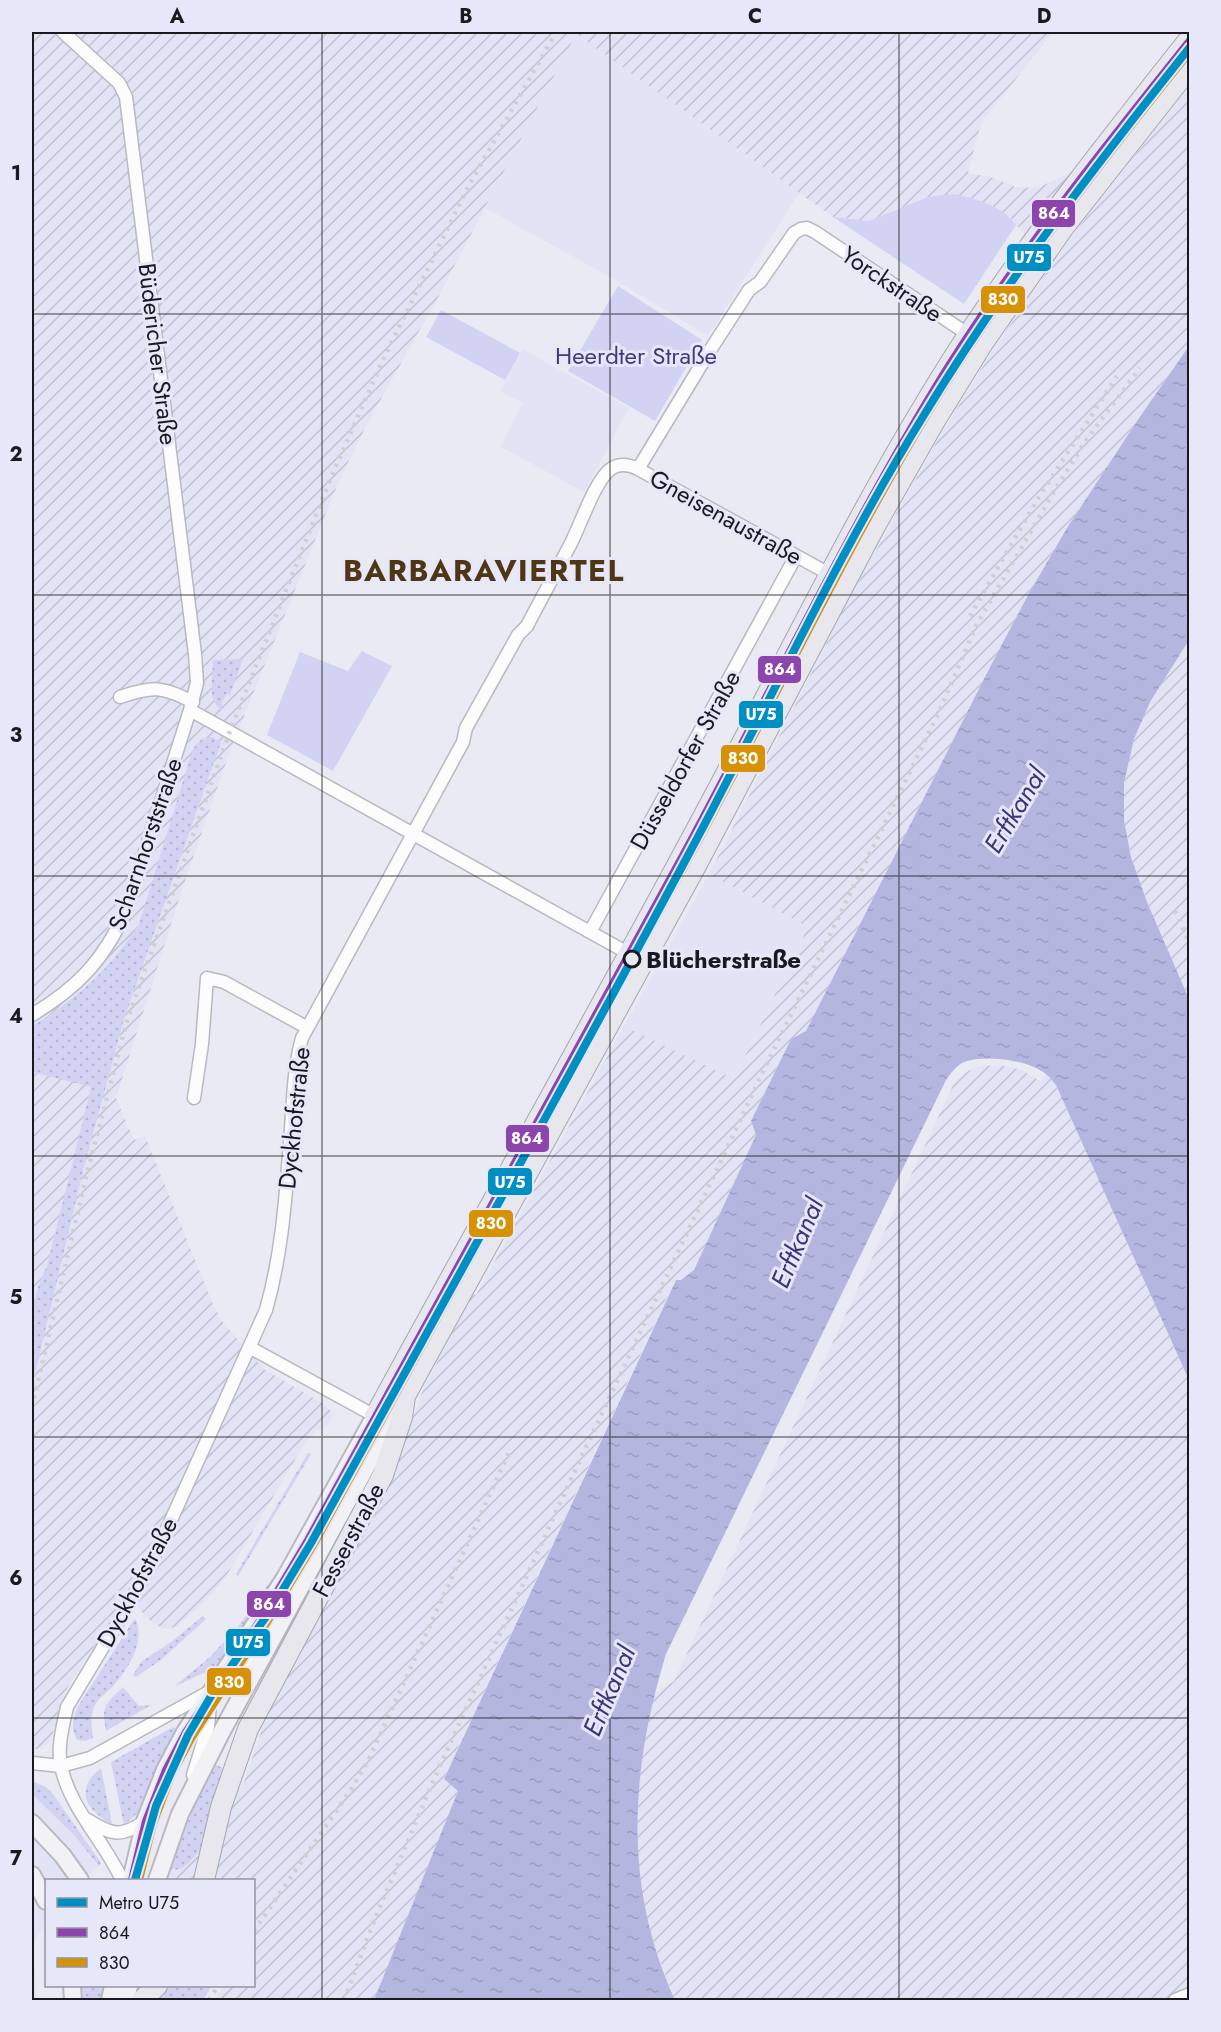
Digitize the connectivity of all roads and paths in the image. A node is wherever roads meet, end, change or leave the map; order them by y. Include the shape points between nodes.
1 (63, 32) edge
2 (1190, 38) edge
3 (1190, 67) edge
4 (976, 339) junction
5 (638, 469) junction
6 (796, 556) junction
7 (837, 578) junction
8 (120, 697) dead end
9 (192, 706) junction
10 (413, 833) junction
11 (590, 932) junction
12 (636, 957) junction
13 (32, 1015) edge
14 (306, 1027) junction
15 (194, 1098) dead end
16 (249, 1347) junction
17 (405, 1396) junction
18 (375, 1416) junction
19 (264, 1654) junction
20 (210, 1692) junction
21 (32, 1763) edge
22 (61, 1766) junction
23 (180, 1814) junction
24 (85, 1818) junction
25 (146, 1821) junction
26 (32, 1823) edge
27 (32, 1875) edge
28 (80, 1879) edge
29 (121, 1879) edge
30 (131, 1879) edge
31 (158, 1879) edge
32 (204, 1879) edge
33 (45, 1899) edge
34 (156, 1987) edge
35 (1190, 1994) edge
36 (142, 2001) edge
37 (1175, 2001) edge

1 - 9 street, Büdericher Straße via 119,83 126,97 196,665
2 - 4 main road via 1049,218
3 - 4 main road
4 - 5 street, Yorckstraße via 815,232 801,229 784,245 760,282 749,290
4 - 7 main road via 933,424
5 - 6 street, Gneisenaustraße
5 - 10 street via 625,465 604,476
6 - 7 street, Gneisenaustraße
6 - 11 street, Düsseldorfer Straße
7 - 12 main road via 733,796
8 - 9 street via 156,689 171,691
9 - 10 street
9 - 13 street, Scharnhorststraße via 126,911 113,939 79,981
10 - 11 street
10 - 14 street, Dyckhofstraße
11 - 12 street
12 - 17 main road
12 - 18 main road
14 - 15 street, Dyckhofstraße via 224,982 207,978
14 - 16 street, Dyckhofstraße via 297,1055 276,1276
16 - 18 street
16 - 22 street, Dyckhofstraße via 158,1549 67,1707
17 - 19 main road
17 - 32 main road, Fesserstraße via 383,1475 248,1729 221,1807
18 - 20 main road via 285,1578
19 - 20 street
19 - 23 main road
20 - 22 street via 90,1758
20 - 23 street via 208,1727
20 - 25 main road via 165,1770
21 - 22 street
22 - 24 street, Dyckhofstraße
23 - 31 main road
24 - 25 street via 119,1834
24 - 29 street, Dyckhofstraße
25 - 30 main road
26 - 28 main road
27 - 33 main road
34 - 36 main road
35 - 37 street

